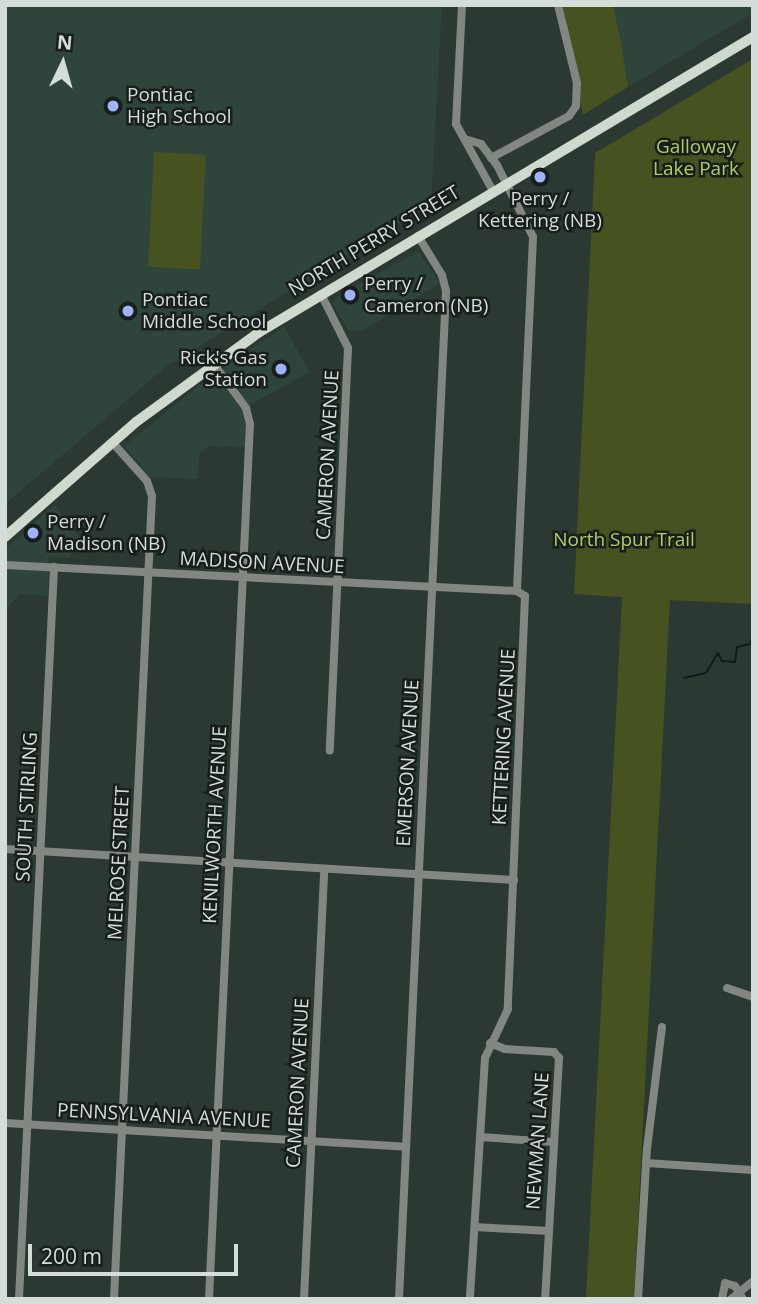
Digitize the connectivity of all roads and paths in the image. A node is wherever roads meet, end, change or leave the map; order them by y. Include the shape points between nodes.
1 (462, 5) edge
2 (558, 5) edge
3 (753, 37) edge
4 (465, 139) junction
5 (492, 158) junction
6 (506, 183) junction
7 (493, 191) junction
8 (418, 236) junction
9 (321, 294) junction
10 (213, 363) junction
11 (112, 442) junction
12 (5, 537) edge
13 (5, 565) edge
14 (54, 568) junction
15 (148, 573) junction
16 (243, 578) junction
17 (338, 582) junction
18 (432, 587) junction
19 (517, 592) junction
20 (330, 751) dead end
21 (5, 849) edge
22 (40, 852) junction
23 (135, 857) junction
24 (229, 863) junction
25 (324, 869) junction
26 (418, 874) junction
27 (513, 880) junction
28 (727, 988) dead end
29 (753, 997) edge
30 (662, 1027) dead end
31 (490, 1042) junction
32 (5, 1123) edge
33 (28, 1124) junction
34 (122, 1130) junction
35 (216, 1135) junction
36 (480, 1137) junction
37 (311, 1141) junction
38 (554, 1142) junction
39 (406, 1147) junction
40 (646, 1163) junction
41 (753, 1170) edge
42 (475, 1227) junction
43 (549, 1231) junction
44 (753, 1281) edge
45 (742, 1296) edge
46 (19, 1299) edge
47 (114, 1299) edge
48 (209, 1299) edge
49 (304, 1299) edge
50 (398, 1299) edge
51 (470, 1299) edge
52 (545, 1299) edge
53 (638, 1299) edge
54 (722, 1299) edge
55 (731, 1299) edge

1 - 4 street via 455,121
2 - 5 street via 575,73 576,106 569,116
3 - 6 main road, NORTH PERRY STREET
4 - 5 street via 481,144
4 - 7 street
5 - 6 street, KETTERING AVENUE
6 - 7 main road, NORTH PERRY STREET
6 - 19 street, KETTERING AVENUE via 529,222 533,240
7 - 8 main road, NORTH PERRY STREET
8 - 9 main road, NORTH PERRY STREET
8 - 18 street, EMERSON AVENUE via 446,291
9 - 10 main road, NORTH PERRY STREET
9 - 17 street, CAMERON AVENUE via 348,345
10 - 11 main road, NORTH PERRY STREET
10 - 16 street, KENILWORTH AVENUE via 250,421
11 - 12 main road, NORTH PERRY STREET
11 - 15 street, MELROSE STREET via 151,491
13 - 14 street, MADISON AVENUE
14 - 15 street, MADISON AVENUE
14 - 22 street, SOUTH STIRLING
15 - 16 street, MADISON AVENUE
15 - 23 street, MELROSE STREET
16 - 17 street, MADISON AVENUE
16 - 24 street, KENILWORTH AVENUE
17 - 18 street, MADISON AVENUE
17 - 20 street, CAMERON AVENUE
18 - 19 street, MADISON AVENUE
18 - 26 street, EMERSON AVENUE
19 - 27 street, KETTERING AVENUE via 526,601
21 - 22 street
22 - 23 street
22 - 33 street, SOUTH STIRLING
23 - 24 street
23 - 34 street, MELROSE STREET
24 - 25 street
24 - 35 street, KENILWORTH AVENUE
25 - 26 street
25 - 37 street, CAMERON AVENUE
26 - 27 street
26 - 39 street, EMERSON AVENUE
27 - 31 street, KETTERING AVENUE via 508,1009
28 - 29 street
30 - 40 street
31 - 36 street, KETTERING AVENUE
31 - 38 street, NEWMAN LANE via 505,1049 558,1055
32 - 33 street, PENNSYLVANIA AVENUE
33 - 34 street, PENNSYLVANIA AVENUE
33 - 46 street, SOUTH STIRLING
34 - 35 street, PENNSYLVANIA AVENUE
34 - 47 street, MELROSE STREET
35 - 37 street, PENNSYLVANIA AVENUE
35 - 48 street, KENILWORTH AVENUE
36 - 38 street
36 - 42 street, KETTERING AVENUE
37 - 39 street, PENNSYLVANIA AVENUE
37 - 49 street, CAMERON AVENUE
38 - 43 street, NEWMAN LANE
39 - 50 street, EMERSON AVENUE
40 - 41 street
40 - 53 street
42 - 43 street
42 - 51 street, KETTERING AVENUE
43 - 52 street, NEWMAN LANE
44 - 45 street
45 - 54 street via 733,1284 724,1283
45 - 55 street

